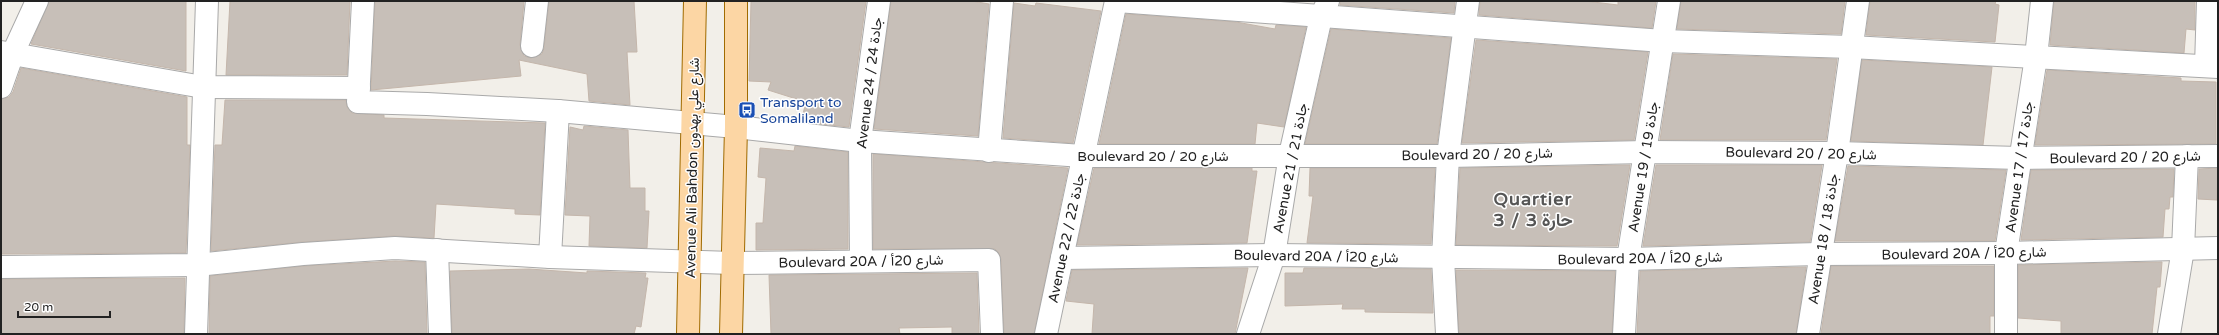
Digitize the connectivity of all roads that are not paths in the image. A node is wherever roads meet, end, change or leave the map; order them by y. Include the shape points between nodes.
1 (37, 1) edge
2 (207, 1) edge
3 (363, 1) edge
4 (537, 1) edge
5 (695, 1) edge
6 (736, 1) edge
7 (879, 1) edge
8 (1002, 1) edge
9 (1116, 1) edge
10 (1468, 1) edge
11 (1669, 1) edge
12 (1858, 1) edge
13 (2042, 1) edge
14 (2208, 1) edge
15 (1324, 9) edge
16 (1464, 26) junction
17 (1663, 41) junction
18 (532, 46) dead end
19 (1851, 47) junction
20 (7, 52) edge
21 (2036, 56) junction
22 (2212, 66) edge
23 (1, 87) edge
24 (203, 87) junction
25 (359, 88) junction
26 (558, 112) junction
27 (692, 124) junction
28 (736, 127) junction
29 (860, 141) junction
30 (989, 151) junction
31 (1646, 152) junction
32 (1837, 153) junction
33 (1290, 155) junction
34 (1083, 156) junction
35 (1448, 156) junction
36 (2187, 156) junction
37 (2218, 156) edge
38 (2019, 158) junction
39 (2218, 248) edge
40 (2183, 249) junction
41 (437, 250) junction
42 (2006, 253) junction
43 (1819, 254) junction
44 (1274, 255) junction
45 (550, 257) junction
46 (1062, 258) junction
47 (1442, 258) junction
48 (1628, 259) junction
49 (690, 261) junction
50 (861, 261) junction
51 (732, 263) junction
52 (197, 265) junction
53 (1, 268) edge
54 (196, 334) edge
55 (440, 334) edge
56 (688, 334) edge
57 (731, 334) edge
58 (992, 334) edge
59 (1046, 334) edge
60 (1248, 334) edge
61 (1446, 334) edge
62 (1624, 334) edge
63 (1808, 334) edge
64 (2006, 334) edge
65 (2170, 334) edge

1 - 20 street
2 - 24 street
3 - 25 street
4 - 18 street
5 - 27 main road, Avenue Ali Bahdon شارع علي بهدون
6 - 28 main road
7 - 29 street, Avenue 24 / جادة 24
8 - 30 street
9 - 15 street
9 - 34 street, Avenue 22 / جادة 22
10 - 16 street
11 - 17 street, Avenue 19 / جادة 19
12 - 19 street, Avenue 18 / جادة 18
13 - 21 street, Avenue 17 / جادة 17
14 - 22 street
15 - 16 street
15 - 33 street, Avenue 21 / جادة 21
16 - 17 street
16 - 35 street
17 - 19 street
17 - 31 street, Avenue 19 / جادة 19
19 - 21 street
19 - 32 street, Avenue 18 / جادة 18
20 - 23 street
20 - 24 street
21 - 22 street
21 - 38 street, Avenue 17 / جادة 17
24 - 25 street
24 - 52 street
25 - 26 street, Boulevard 20 / شارع 20 via 358,102
26 - 27 street, Boulevard 20 / شارع 20
26 - 45 street
27 - 28 street, Boulevard 20 / شارع 20
27 - 49 main road, Avenue Ali Bahdon شارع علي بهدون
28 - 29 street, Boulevard 20 / شارع 20
28 - 51 main road
29 - 30 street, Boulevard 20 / شارع 20
29 - 50 street, Avenue 24 / جادة 24
30 - 34 street, Boulevard 20 / شارع 20
31 - 32 street, Boulevard 20 / شارع 20
31 - 35 street, Boulevard 20 / شارع 20
31 - 48 street, Avenue 19 / جادة 19
32 - 38 street, Boulevard 20 / شارع 20
32 - 43 street, Avenue 18 / جادة 18
33 - 34 street, Boulevard 20 / شارع 20
33 - 35 street, Boulevard 20 / شارع 20
33 - 44 street, Avenue 21 / جادة 21
34 - 46 street, Avenue 22 / جادة 22
35 - 47 street
36 - 37 street, Boulevard 20 / شارع 20
36 - 38 street, Boulevard 20 / شارع 20
36 - 40 street
38 - 42 street, Avenue 17 / جادة 17
39 - 40 street, Boulevard 20A / شارع 20أ
40 - 42 street, Boulevard 20A / شارع 20أ
40 - 65 street
41 - 45 street, Boulevard 20A / شارع 20أ
41 - 52 street, Boulevard 20A / شارع 20أ via 395,248
41 - 55 street
42 - 43 street, Boulevard 20A / شارع 20أ
42 - 64 street, Avenue 17 / جادة 17
43 - 48 street, Boulevard 20A / شارع 20أ
43 - 63 street, Avenue 18 / جادة 18
44 - 46 street, Boulevard 20A / شارع 20أ
44 - 47 street, Boulevard 20A / شارع 20أ
44 - 60 street, Avenue 21 / جادة 21
45 - 49 street, Boulevard 20A / شارع 20أ
46 - 59 street, Avenue 22 / جادة 22
47 - 48 street, Boulevard 20A / شارع 20أ
47 - 61 street
48 - 62 street, Avenue 19 / جادة 19
49 - 51 street, Boulevard 20A / شارع 20أ
49 - 56 main road, Avenue Ali Bahdon شارع علي بهدون
50 - 51 street, Boulevard 20A / شارع 20أ
50 - 58 street, Boulevard 20A / شارع 20أ via 989,260
51 - 57 main road
52 - 53 street, Boulevard 20A / شارع 20أ
52 - 54 street

